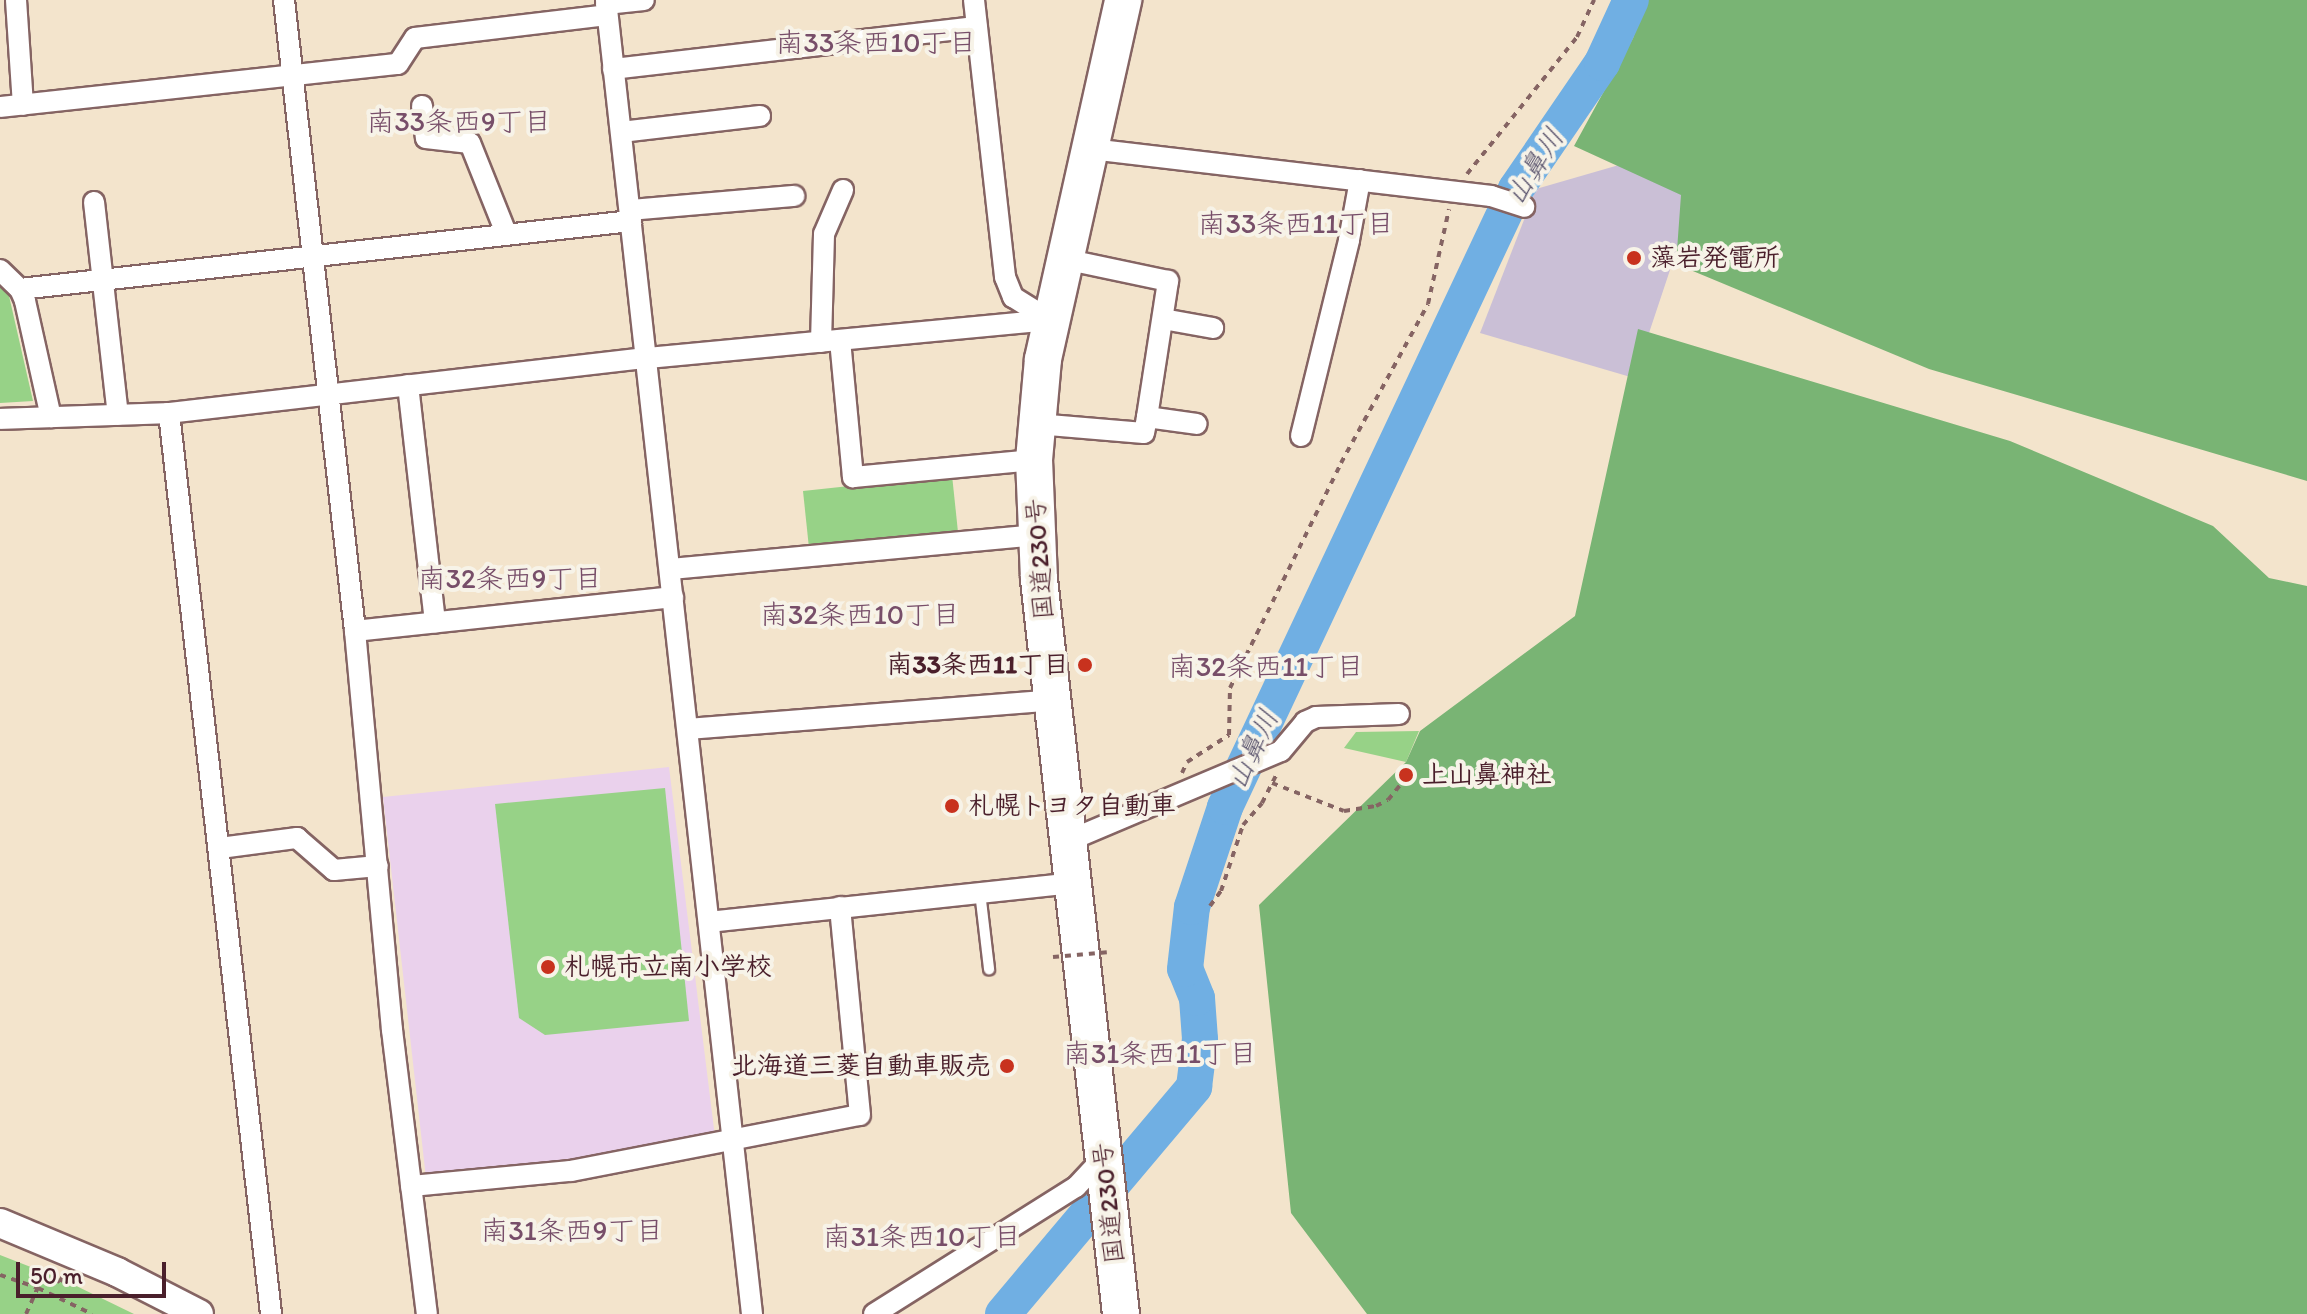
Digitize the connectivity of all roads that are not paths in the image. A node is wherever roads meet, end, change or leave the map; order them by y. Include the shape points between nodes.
1 (16, 0) edge
2 (284, 0) edge
3 (644, 0) edge
4 (974, 0) edge
5 (1123, 0) edge
6 (606, 6) edge
7 (977, 27) junction
8 (613, 69) junction
9 (293, 77) junction
10 (23, 105) junction
11 (422, 106) dead end
12 (0, 107) edge
13 (760, 116) dead end
14 (621, 132) junction
15 (1091, 149) junction
16 (1360, 180) junction
17 (843, 190) dead end
18 (794, 196) dead end
19 (94, 202) dead end
20 (1524, 207) dead end
21 (630, 215) junction
22 (506, 233) junction
23 (312, 256) junction
24 (1064, 259) junction
25 (0, 270) edge
26 (100, 278) junction
27 (20, 289) junction
28 (1163, 319) junction
29 (1050, 320) junction
30 (1213, 328) dead end
31 (831, 341) junction
32 (647, 358) junction
33 (408, 385) junction
34 (328, 394) junction
35 (169, 413) junction
36 (118, 415) junction
37 (51, 417) junction
38 (1147, 417) junction
39 (0, 419) edge
40 (1037, 424) junction
41 (1197, 424) dead end
42 (1301, 436) dead end
43 (1034, 460) junction
44 (1035, 535) junction
45 (670, 569) junction
46 (673, 597) junction
47 (435, 622) junction
48 (355, 631) junction
49 (1053, 700) junction
50 (1399, 714) dead end
51 (688, 729) junction
52 (1068, 841) junction
53 (220, 848) junction
54 (378, 866) junction
55 (1072, 883) junction
56 (980, 891) junction
57 (840, 907) junction
58 (709, 922) junction
59 (989, 969) dead end
60 (733, 1142) junction
61 (1104, 1162) junction
62 (411, 1186) junction
63 (0, 1223) edge
64 (199, 1314) edge
65 (271, 1314) edge
66 (427, 1314) edge
67 (752, 1314) edge
68 (874, 1314) edge
69 (1121, 1314) edge

1 - 10 street
2 - 9 street
3 - 6 street
4 - 7 street
5 - 15 highway, 国道230号
6 - 8 street
6 - 9 street via 415,38 398,64
7 - 8 street
7 - 29 street via 1005,277 1013,297
8 - 14 street
9 - 10 street
9 - 23 street
10 - 12 street
11 - 22 street via 426,138 470,143
13 - 14 street
14 - 21 street
15 - 16 street
15 - 24 highway, 国道230号
16 - 20 street via 1491,196
16 - 42 street
17 - 31 street via 824,234
18 - 21 street
19 - 26 street
21 - 22 street
21 - 32 street
22 - 23 street
23 - 26 street
23 - 34 street
24 - 28 street via 1168,281
24 - 29 highway, 国道230号
25 - 27 street
26 - 27 street
26 - 36 street
27 - 37 street
28 - 30 street
28 - 38 street
29 - 31 street
29 - 40 highway, 国道230号
31 - 32 street
31 - 43 street via 853,477
32 - 33 street
32 - 45 street
33 - 34 street
33 - 47 street
34 - 35 street
34 - 48 street
35 - 36 street
35 - 53 street
36 - 37 street
37 - 39 street
38 - 40 street via 1144,433
38 - 41 street
40 - 43 highway, 国道230号
43 - 44 highway, 国道230号
44 - 45 street
44 - 49 highway, 国道230号
45 - 46 street
46 - 47 street
46 - 51 street
47 - 48 street
48 - 54 street
49 - 51 street
49 - 52 highway, 国道230号
50 - 52 street via 1316,717 1305,722 1272,762 1180,786
51 - 58 street
52 - 55 highway, 国道230号
53 - 54 street via 297,838 334,870
53 - 65 street
54 - 62 street
55 - 56 street
55 - 61 highway, 国道230号
56 - 57 street
56 - 59 lane
57 - 58 street
57 - 60 street via 860,1115
58 - 60 street
60 - 62 street via 571,1171
60 - 67 street
61 - 68 street via 1076,1187
61 - 69 highway, 国道230号
62 - 66 street
63 - 64 street via 117,1272

